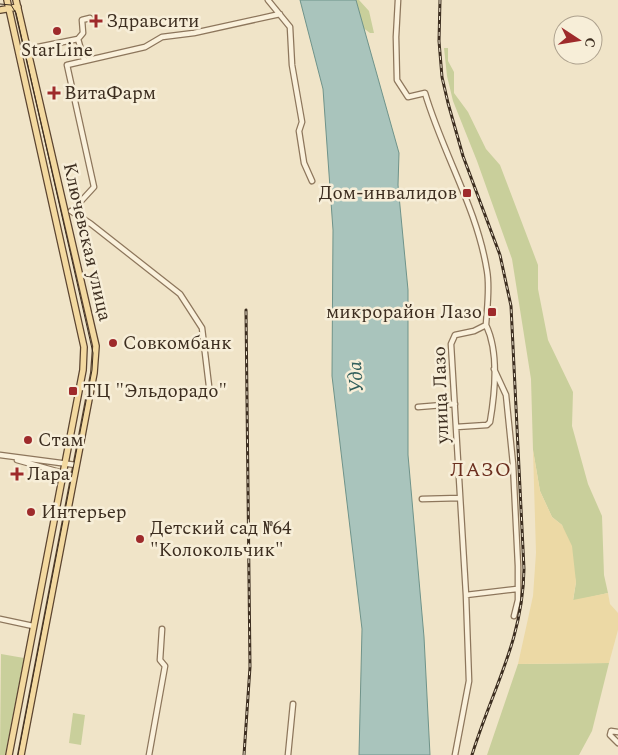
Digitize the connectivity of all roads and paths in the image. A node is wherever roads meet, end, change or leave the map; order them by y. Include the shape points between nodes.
1 (7, 0) edge
2 (268, 0) edge
3 (398, 0) edge
4 (17, 3) edge
5 (8, 8) junction
6 (0, 10) edge
7 (280, 14) junction
8 (90, 18) dead end
9 (78, 39) junction
10 (28, 49) junction
11 (84, 60) junction
12 (312, 181) dead end
13 (72, 210) junction
14 (65, 211) junction
15 (486, 325) junction
16 (494, 369) junction
17 (209, 386) dead end
18 (455, 404) junction
19 (418, 407) dead end
20 (456, 427) junction
21 (0, 455) edge
22 (6, 456) junction
23 (64, 463) junction
24 (76, 465) junction
25 (62, 474) junction
26 (74, 476) junction
27 (422, 498) dead end
28 (460, 498) junction
29 (517, 589) junction
30 (466, 595) junction
31 (514, 616) dead end
32 (0, 619) edge
33 (33, 626) junction
34 (162, 629) dead end
35 (293, 704) dead end
36 (618, 732) edge
37 (618, 743) edge
38 (9, 755) edge
39 (21, 755) edge
40 (149, 755) edge
41 (288, 755) edge
42 (455, 755) edge

1 - 5 main road, Ключевская улица
2 - 7 street
3 - 15 street via 397,80 408,97 425,93 469,205 487,273
4 - 5 main road
4 - 10 main road, Ключевская улица
5 - 6 main road
5 - 23 main road, Ключевская улица via 84,347 83,370
7 - 11 street via 162,37 145,47
7 - 12 street via 290,27 304,163
8 - 9 street via 82,20 83,33
9 - 10 street
9 - 11 street
10 - 14 main road, Ключевская улица
11 - 13 street via 70,63 67,68 94,187
13 - 14 street
13 - 17 street via 180,294 202,328
14 - 24 main road, Ключевская улица via 96,346
15 - 16 street via 491,335
15 - 18 street, улица Лазо via 455,335 452,339
16 - 20 street via 490,422 487,425
16 - 29 street via 506,395 514,464
18 - 19 street
18 - 20 street, улица Лазо
20 - 28 street, улица Лазо
21 - 22 street
22 - 23 street
22 - 25 street
23 - 24 street
23 - 25 main road, Ключевская улица
24 - 26 main road, Ключевская улица
25 - 26 street
25 - 33 main road, Ключевская улица
26 - 39 main road, Ключевская улица
27 - 28 street
28 - 30 street, улица Лазо
29 - 30 street
29 - 31 street
30 - 42 street, улица Лазо via 468,680
32 - 33 street
33 - 38 main road, Ключевская улица
34 - 40 street via 160,660 165,666
35 - 41 street
36 - 37 street via 610,735

